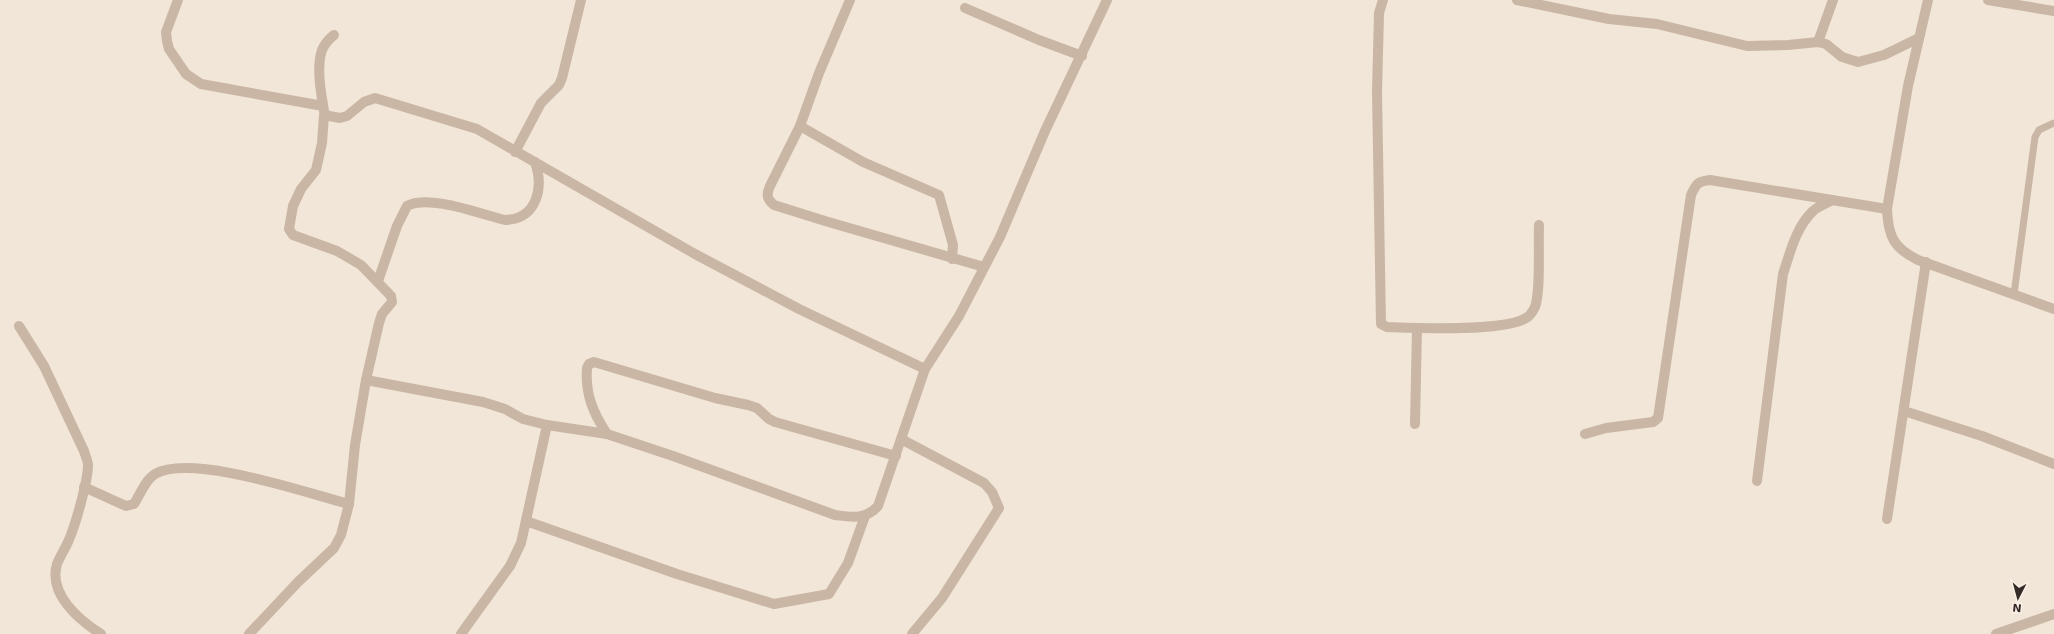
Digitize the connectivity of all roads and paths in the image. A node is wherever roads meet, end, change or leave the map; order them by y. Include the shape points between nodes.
1 (178, 0) edge
2 (581, 0) edge
3 (850, 0) edge
4 (1107, 0) edge
5 (1383, 0) edge
6 (1518, 0) edge
7 (1833, 0) edge
8 (1928, 0) edge
9 (1988, 0) edge
10 (966, 8) dead end
11 (2054, 11) edge
12 (334, 34) dead end
13 (1919, 38) junction
14 (1818, 42) junction
15 (1082, 56) junction
16 (324, 110) junction
17 (2054, 123) edge
18 (800, 126) junction
19 (516, 152) junction
20 (535, 162) junction
21 (1832, 200) junction
22 (1887, 209) junction
23 (1539, 225) dead end
24 (952, 259) junction
25 (1926, 262) junction
26 (984, 267) junction
27 (378, 281) junction
28 (2014, 294) junction
29 (2054, 308) edge
30 (19, 326) dead end
31 (1417, 328) junction
32 (925, 369) junction
33 (366, 380) junction
34 (1904, 411) junction
35 (1415, 424) dead end
36 (547, 425) junction
37 (607, 434) junction
38 (1585, 434) dead end
39 (902, 439) junction
40 (896, 456) junction
41 (2054, 464) edge
42 (1757, 480) dead end
43 (84, 487) junction
44 (349, 504) junction
45 (865, 516) junction
46 (1887, 519) dead end
47 (526, 521) junction
48 (2054, 614) edge
49 (101, 634) edge
50 (249, 634) edge
51 (461, 634) edge
52 (912, 634) edge
53 (1996, 634) edge

1 - 16 street via 170,17 166,37 169,49 186,74 201,84
2 - 19 street via 562,78 559,85 538,107
3 - 18 street
4 - 15 street
5 - 31 street via 1379,13 1377,92 1380,321 1387,327
6 - 14 street via 1609,19 1657,24 1747,46
7 - 14 street
8 - 13 street
9 - 11 street
10 - 15 street
12 - 16 street via 322,51 320,63
13 - 14 street via 1884,55 1858,62 1842,57 1826,44
13 - 22 street
15 - 26 street
16 - 19 street via 340,118 375,98 477,128
16 - 27 street via 322,143 316,170 301,189 293,206 288,229 293,235 337,251 361,265
17 - 28 lane via 2039,130 2035,137
18 - 24 street via 863,162 939,196 954,245
18 - 24 street via 768,191 769,201 825,222
19 - 20 street
20 - 27 street via 539,173 537,196 528,212 514,220 504,220 435,201 407,206 397,226
20 - 32 street via 695,254 799,309
21 - 22 street
21 - 38 street via 1710,180 1696,184 1691,195 1658,418 1653,422 1606,428
21 - 42 street via 1813,210 1803,223 1783,274
22 - 25 street via 1888,228 1892,239 1907,255
23 - 31 street via 1537,300 1531,313 1525,318 1502,325
24 - 26 street
25 - 28 street
25 - 34 street
26 - 32 street via 959,316
27 - 33 street via 390,293 392,302 382,314
28 - 29 street
30 - 43 street via 44,366 84,451 88,465
31 - 35 street
32 - 39 street
33 - 36 street via 483,402 524,419
33 - 44 street via 355,445
34 - 41 street via 1982,436
34 - 46 street
36 - 37 street
36 - 47 street
37 - 40 street via 595,416 589,400 587,368 594,362 715,398 748,405 757,408 769,420
37 - 45 street via 835,515 857,518
39 - 40 street
39 - 52 street via 984,483 992,492 999,508 942,598
40 - 45 street via 878,506 874,512
43 - 44 street via 130,506 148,480 160,472 170,469 208,468
43 - 49 street via 69,541 58,563 56,575 58,588 68,606 85,624
44 - 50 street via 334,548
45 - 47 street via 848,563 829,594 774,604 677,574
47 - 51 street via 521,543 510,566
48 - 53 street

